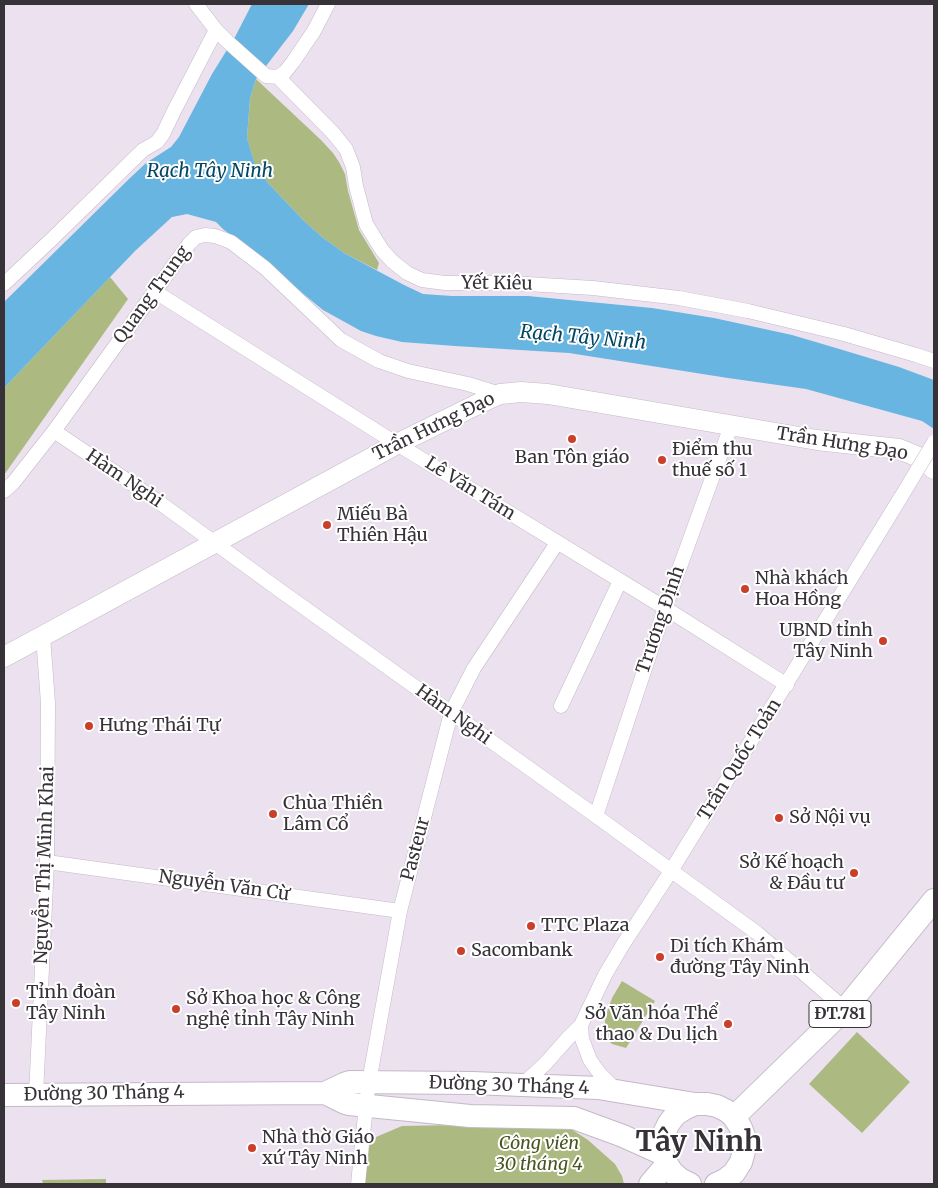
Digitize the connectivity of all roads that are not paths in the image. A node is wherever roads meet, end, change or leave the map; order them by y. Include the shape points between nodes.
1 (196, 4) edge
2 (328, 4) edge
3 (216, 30) junction
4 (278, 77) junction
5 (4, 284) edge
6 (154, 291) junction
7 (934, 361) edge
8 (500, 394) junction
9 (731, 426) junction
10 (54, 431) junction
11 (934, 442) edge
12 (397, 444) junction
13 (934, 468) edge
14 (4, 491) edge
15 (215, 543) junction
16 (557, 543) junction
17 (620, 581) junction
18 (665, 608) junction
19 (43, 636) junction
20 (4, 657) edge
21 (786, 685) junction
22 (561, 706) dead end
23 (451, 713) junction
24 (596, 816) junction
25 (48, 862) junction
26 (671, 872) junction
27 (934, 900) edge
28 (400, 911) junction
29 (845, 1008) junction
30 (581, 1024) junction
31 (369, 1082) junction
32 (522, 1085) junction
33 (617, 1092) junction
34 (325, 1093) junction
35 (4, 1095) edge
36 (36, 1095) junction
37 (695, 1104) junction
38 (366, 1106) junction
39 (734, 1118) junction
40 (665, 1159) junction
41 (723, 1183) edge
42 (358, 1184) edge
43 (650, 1184) edge
44 (690, 1184) edge

1 - 3 street
2 - 4 street via 293,62
3 - 4 street via 262,74
3 - 5 street via 164,134 143,150
4 - 7 street, Yết Kiêu via 346,149 366,224 382,250 407,273 422,280 593,288 679,298 834,332
6 - 8 street, Quang Trung via 196,237 215,236 231,242 265,268 341,340 379,361 408,372
6 - 10 street, Quang Trung
6 - 12 street, Lê Văn Tám
8 - 9 street, Trần Hưng Đạo via 548,394
8 - 12 street, Trần Hưng Đạo
9 - 13 street, Trần Hưng Đạo via 899,449 921,458
9 - 18 street, Trương Định
10 - 14 street, Quang Trung
10 - 15 street, Hàm Nghi
11 - 21 street, Trần Quốc Toản, bridge
12 - 15 street, Trần Hưng Đạo
12 - 16 street, Lê Văn Tám
15 - 19 street, Trần Hưng Đạo
15 - 23 street, Hàm Nghi
16 - 17 street, Lê Văn Tám
16 - 23 street, Pasteur via 474,668
17 - 18 street, Lê Văn Tám
17 - 22 street
18 - 21 street, Lê Văn Tám
18 - 24 street, Trương Định
19 - 20 street, Trần Hưng Đạo
19 - 25 street, Nguyễn Thị Minh Khai via 48,703
21 - 26 street, Trần Quốc Toản
23 - 24 street, Hàm Nghi
23 - 28 street, Pasteur
24 - 26 street, Hàm Nghi
25 - 28 street, Nguyễn Văn Cừ
25 - 36 street, Nguyễn Thị Minh Khai
26 - 29 street, Hàm Nghi via 757,933
26 - 30 street, Trần Quốc Toản via 622,946
27 - 29 main road, ĐT.781
28 - 31 street, Pasteur
29 - 39 main road, ĐT.781
30 - 32 street, Trần Quốc Toản via 546,1064
30 - 33 street via 582,1040 590,1060
31 - 32 main road, Đường 30 Tháng 4
31 - 34 main road, Đường 30 Tháng 4 via 350,1082
31 - 38 street, Pasteur
32 - 33 main road, Đường 30 Tháng 4 via 598,1088
33 - 37 main road, Đường 30 Tháng 4
34 - 36 main road, Đường 30 Tháng 4
34 - 38 main road, Đường 30 Tháng 4 via 343,1102
35 - 36 main road, Đường 30 Tháng 4
37 - 39 main road, Đường 30 Tháng 4 via 717,1106
37 - 40 main road via 676,1114 669,1123 662,1144
38 - 40 main road, Đường 30 Tháng 4 via 470,1116 574,1118 623,1136
38 - 42 street, Pasteur
39 - 41 main road via 741,1128 744,1151 741,1162
40 - 43 main road
40 - 44 main road via 672,1172

